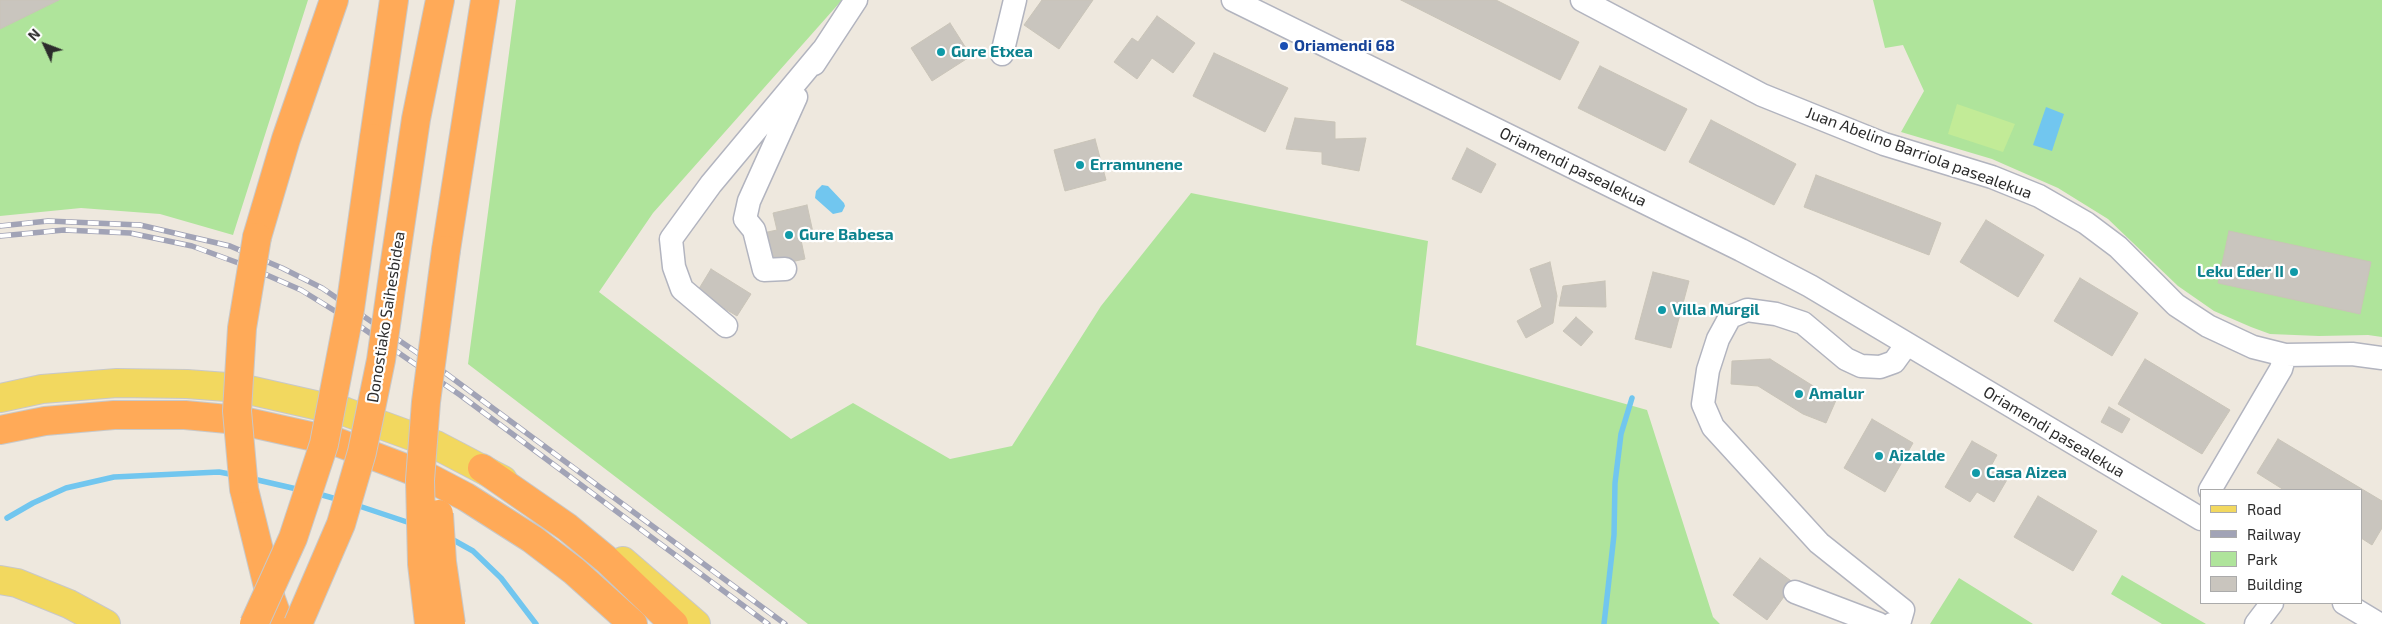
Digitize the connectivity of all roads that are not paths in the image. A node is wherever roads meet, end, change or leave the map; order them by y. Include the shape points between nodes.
1 (334, 0) edge
2 (394, 0) edge
3 (440, 0) edge
4 (485, 0) edge
5 (856, 0) edge
6 (1015, 0) edge
7 (1233, 0) edge
8 (1582, 0) edge
9 (822, 51) junction
10 (1002, 54) dead end
11 (446, 250) junction
12 (784, 269) dead end
13 (726, 326) dead end
14 (1907, 344) junction
15 (2285, 355) junction
16 (2382, 358) edge
17 (0, 398) edge
18 (0, 430) edge
19 (482, 468) junction
20 (2211, 489) edge
21 (2198, 512) edge
22 (0, 580) edge
23 (1795, 592) dead end
24 (2271, 604) edge
25 (2346, 604) edge
26 (106, 624) edge
27 (254, 624) edge
28 (280, 624) edge
29 (298, 624) edge
30 (429, 624) edge
31 (451, 624) edge
32 (632, 624) edge
33 (674, 624) edge
34 (696, 624) edge
35 (1879, 624) edge
36 (1892, 624) edge
37 (2256, 624) edge
38 (2379, 624) edge

1 - 28 highway, bridge via 286,139 257,238 242,328 237,411 244,489
2 - 27 highway, bridge via 350,309 324,444 293,538
3 - 29 highway, Donostiako Saihesbidea, bridge via 416,119 381,360 362,452 341,524
4 - 11 highway
5 - 9 street
6 - 10 street
7 - 14 street, Oriamendi pasealekua via 1741,250 1810,286
8 - 15 street, Juan Abelino Barriola pasealekua via 1762,95 1884,144 1992,177 2039,196 2102,235 2176,305 2208,326 2252,347
9 - 12 street via 790,108 749,201 745,219 754,230 764,270
9 - 13 street via 711,184 671,239 674,267 682,290
11 - 30 highway, bridge via 426,402 420,480 422,564
11 - 31 highway, bridge via 437,480 442,562
14 - 21 street, Oriamendi pasealekua
14 - 36 street via 1894,362 1880,367 1861,366 1846,358 1803,323 1776,314 1747,310 1730,317 1718,339 1708,370 1703,404 1713,427 1819,543 1903,610 1899,624
15 - 16 street, Juan Abelino Barriola pasealekua via 2352,354
15 - 20 street via 2282,369
17 - 19 main road via 42,389 117,383 240,388 346,412 436,445
18 - 32 highway via 45,421 114,415 185,415 238,420 337,442 426,476 466,497 574,570
19 - 33 highway via 567,527
19 - 34 main road via 534,498 612,552
22 - 26 main road via 69,604
23 - 35 street
24 - 37 street
25 - 38 street

